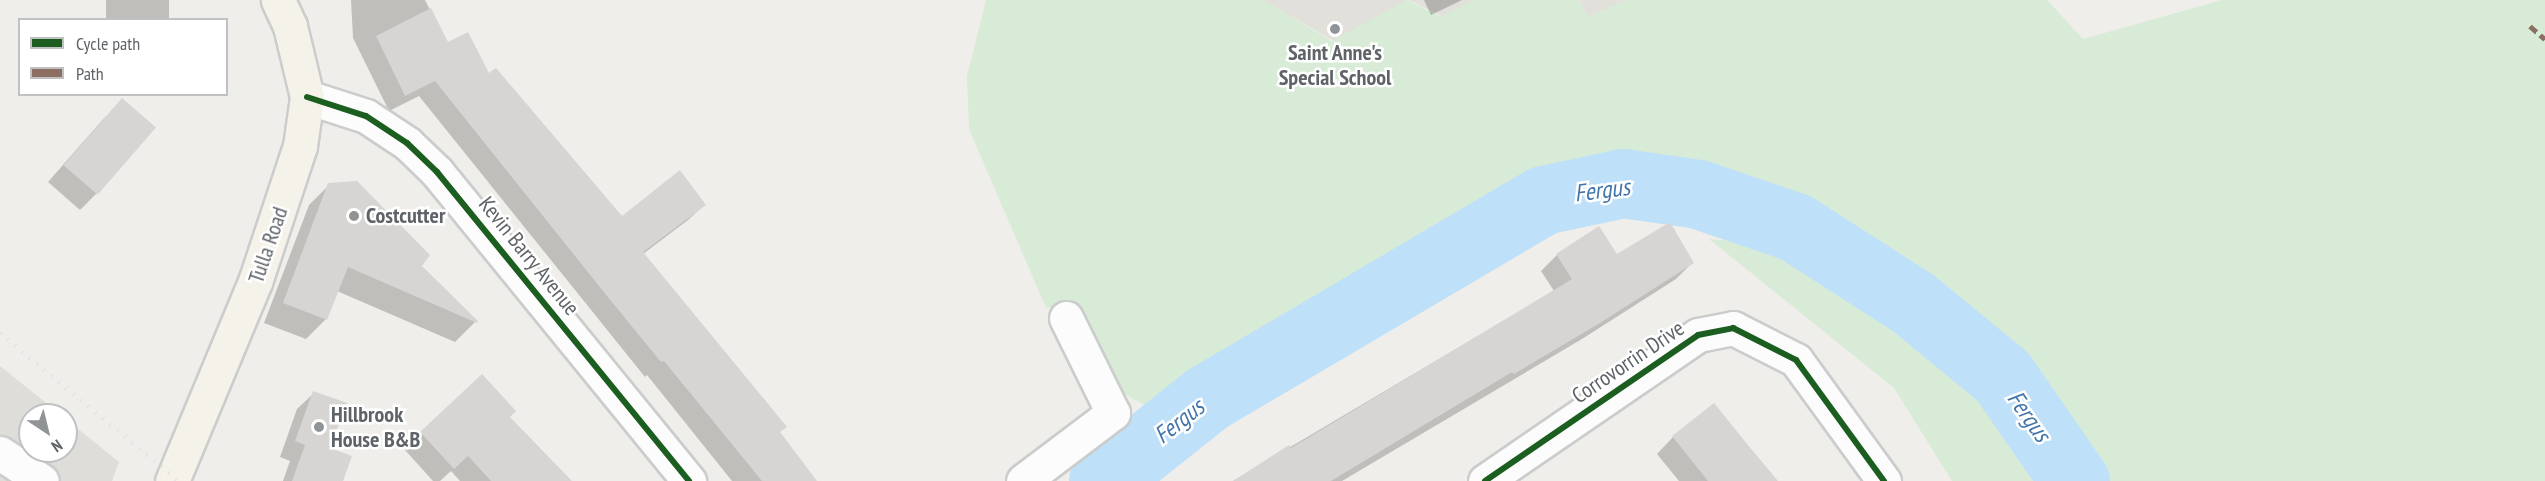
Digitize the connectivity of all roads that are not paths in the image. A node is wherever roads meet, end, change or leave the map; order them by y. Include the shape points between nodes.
1 (278, 0) edge
2 (307, 97) junction
3 (1066, 318) dead end
4 (0, 453) edge
5 (42, 481) edge
6 (172, 481) edge
7 (689, 481) edge
8 (1023, 481) edge
9 (1485, 481) edge
10 (1884, 481) edge

1 - 2 main road, Tulla Road via 290,26
2 - 6 main road, Tulla Road via 300,146 255,282
2 - 7 street, Kevin Barry Avenue via 366,116 407,142 437,172
3 - 8 street via 1113,413
4 - 5 street
9 - 10 street, Corrovorrin Drive via 1698,335 1733,328 1796,360

